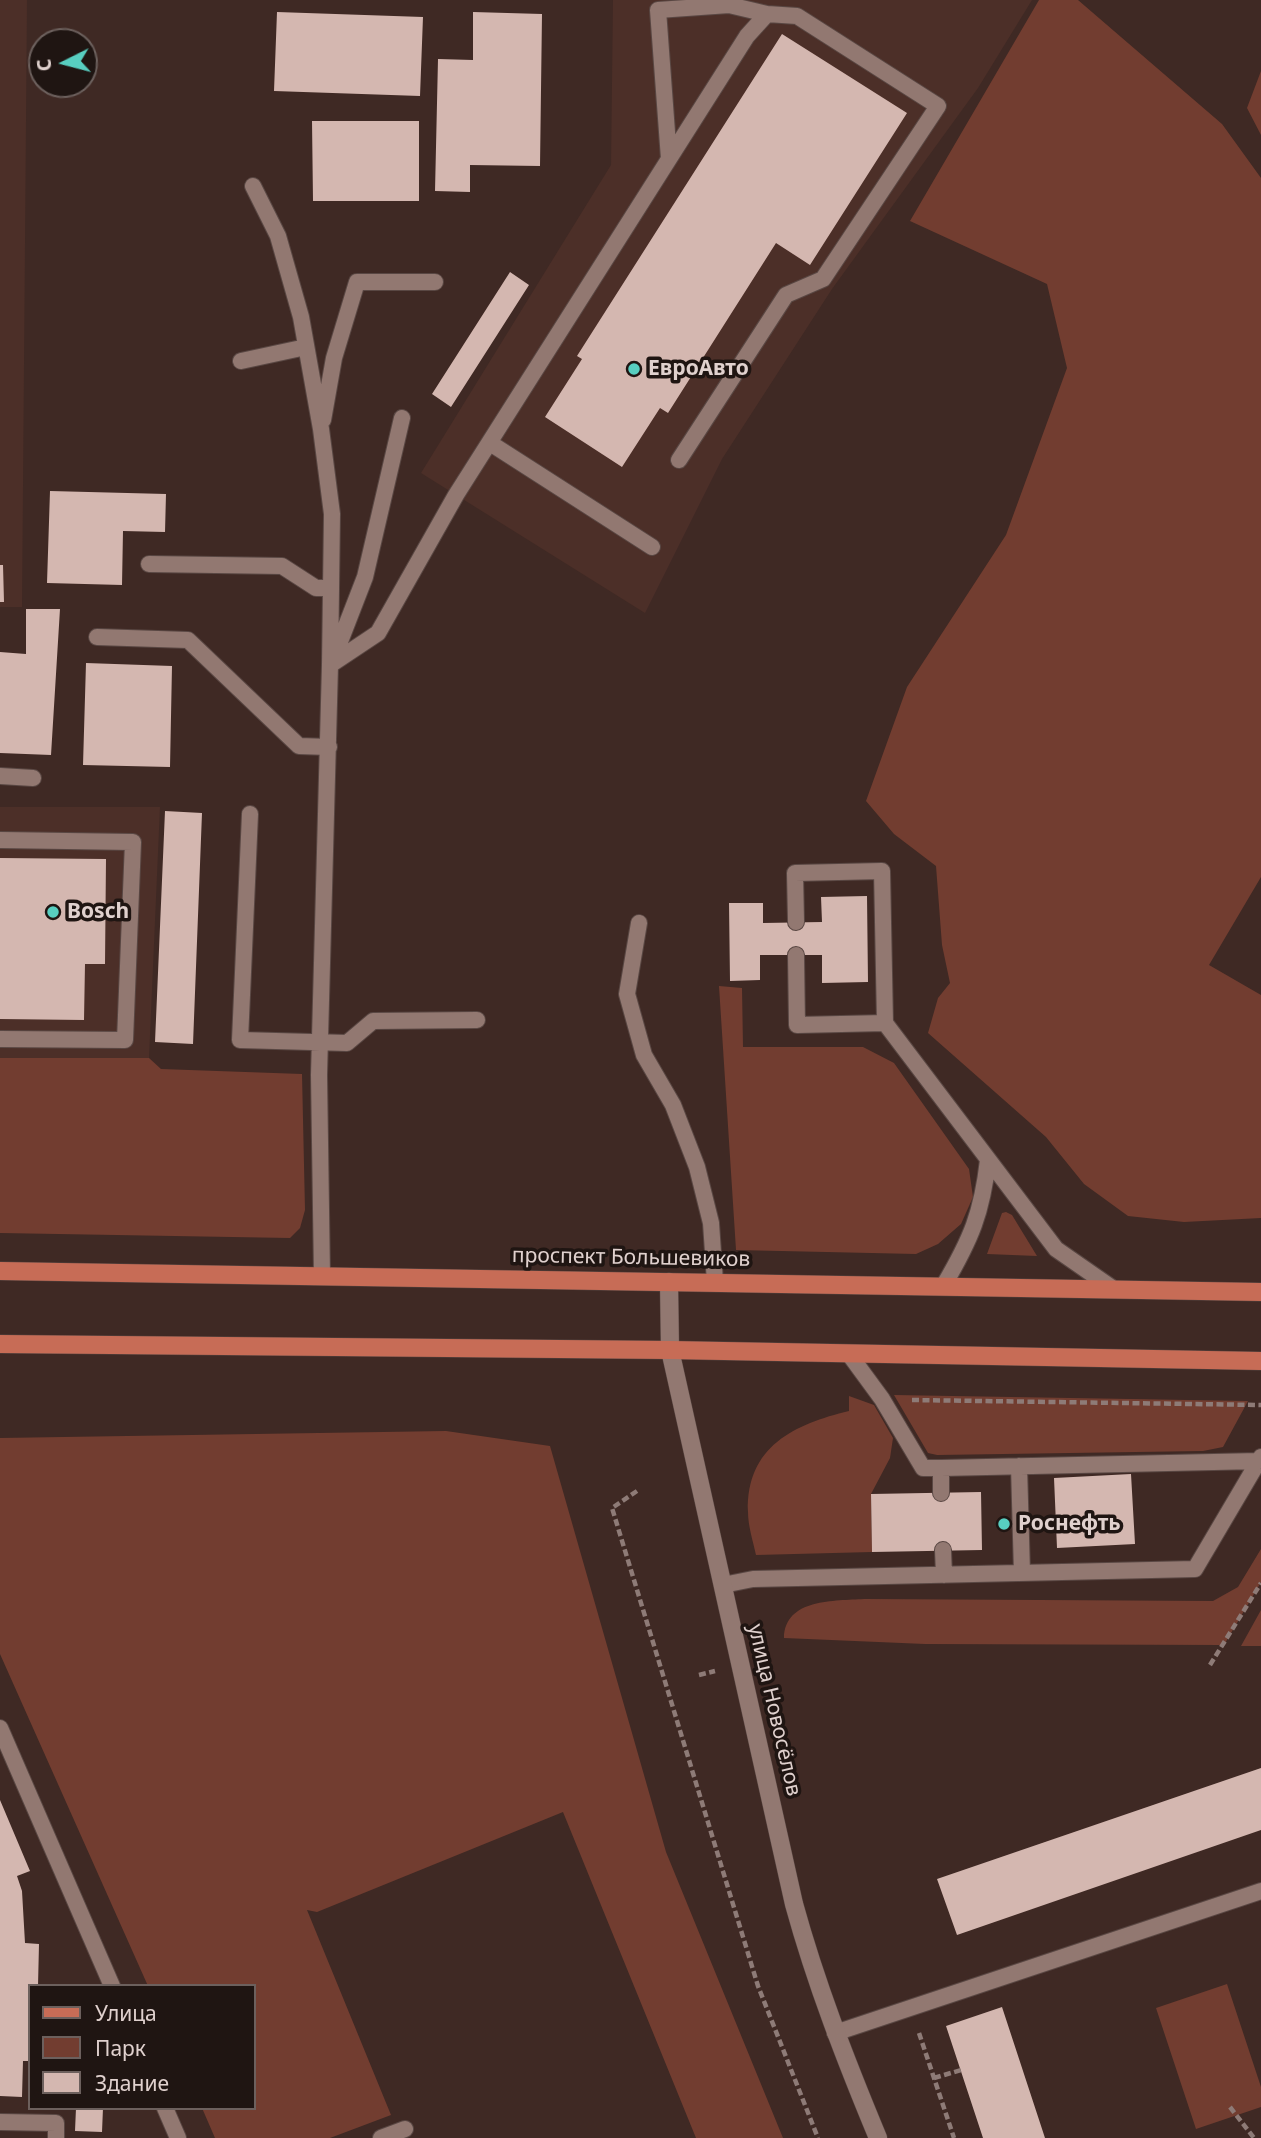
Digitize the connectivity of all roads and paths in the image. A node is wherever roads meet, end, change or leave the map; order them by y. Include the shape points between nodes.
1 (767, 15) junction
2 (669, 159) junction
3 (253, 186) dead end
4 (435, 282) dead end
5 (306, 347) junction
6 (241, 360) dead end
7 (402, 418) dead end
8 (321, 429) junction
9 (490, 443) junction
10 (679, 460) dead end
11 (652, 547) dead end
12 (149, 564) dead end
13 (331, 589) junction
14 (97, 637) dead end
15 (330, 665) junction
16 (329, 747) junction
17 (0, 776) edge
18 (33, 778) dead end
19 (250, 814) dead end
20 (0, 840) edge
21 (796, 922) dead end
22 (639, 923) dead end
23 (796, 955) dead end
24 (477, 1020) dead end
25 (885, 1023) junction
26 (0, 1039) edge
27 (320, 1043) junction
28 (988, 1160) junction
29 (0, 1272) edge
30 (322, 1276) junction
31 (669, 1282) junction
32 (715, 1282) junction
33 (944, 1285) junction
34 (1115, 1290) junction
35 (1261, 1292) edge
36 (0, 1343) edge
37 (670, 1350) junction
38 (849, 1354) junction
39 (1261, 1361) edge
40 (882, 1399) junction
41 (1261, 1405) edge
42 (1260, 1459) edge
43 (1019, 1466) junction
44 (941, 1468) junction
45 (637, 1491) dead end
46 (942, 1493) dead end
47 (943, 1550) dead end
48 (1022, 1573) junction
49 (944, 1575) junction
50 (1261, 1583) edge
51 (723, 1585) junction
52 (1210, 1665) dead end
53 (0, 1728) edge
54 (1261, 1891) edge
55 (111, 1984) edge
56 (910, 2006) junction
57 (835, 2033) junction
58 (961, 2070) dead end
59 (934, 2078) junction
60 (1230, 2107) dead end
61 (166, 2110) edge
62 (0, 2122) edge
63 (405, 2129) dead end
64 (55, 2138) edge
65 (178, 2138) edge
66 (382, 2138) edge
67 (818, 2138) edge
68 (878, 2138) edge
69 (954, 2138) edge
70 (1254, 2138) edge

1 - 2 lane via 747,36
1 - 2 lane via 729,5 658,9
1 - 10 lane via 797,16 939,106 822,279 786,295
2 - 9 lane
3 - 5 lane via 278,236
4 - 8 lane via 357,282 334,358
5 - 6 lane
5 - 8 lane
7 - 15 lane via 365,577
8 - 13 lane via 332,514
9 - 11 lane
9 - 15 lane via 377,633
12 - 13 lane via 282,566 316,588
13 - 15 lane
14 - 16 lane via 188,640 299,746
15 - 16 lane
16 - 27 lane
17 - 18 lane
19 - 27 lane via 240,1040
20 - 26 lane via 133,842 125,1040
21 - 25 lane via 795,873 882,872
22 - 32 lane via 627,995 644,1055 673,1105 697,1167 711,1223
23 - 25 lane via 797,1025
24 - 27 lane via 373,1021 347,1043
25 - 28 lane
27 - 30 lane
28 - 33 lane via 984,1202
28 - 34 lane via 1056,1249
29 - 30 main road, проспект Большевиков
30 - 31 main road, проспект Большевиков
31 - 32 main road, проспект Большевиков
31 - 37 street, улица Новосёлов
32 - 33 main road, проспект Большевиков
33 - 34 main road, проспект Большевиков
34 - 35 main road, проспект Большевиков
36 - 37 main road
37 - 38 main road
37 - 51 street, улица Новосёлов
38 - 39 main road
38 - 40 lane
40 - 41 path
40 - 44 lane via 923,1468
42 - 43 lane
42 - 48 lane via 1195,1569
43 - 44 lane
43 - 48 lane
44 - 46 lane
45 - 67 path via 612,1507 758,1986
47 - 49 lane
48 - 49 lane
49 - 51 lane via 753,1579
50 - 52 path
51 - 57 street, улица Новосёлов via 794,1903
53 - 55 lane
54 - 56 lane
56 - 57 lane
56 - 59 path
57 - 68 street, улица Новосёлов
58 - 59 path
59 - 69 path
60 - 70 path
61 - 65 lane
62 - 64 lane via 56,2123
63 - 66 lane

